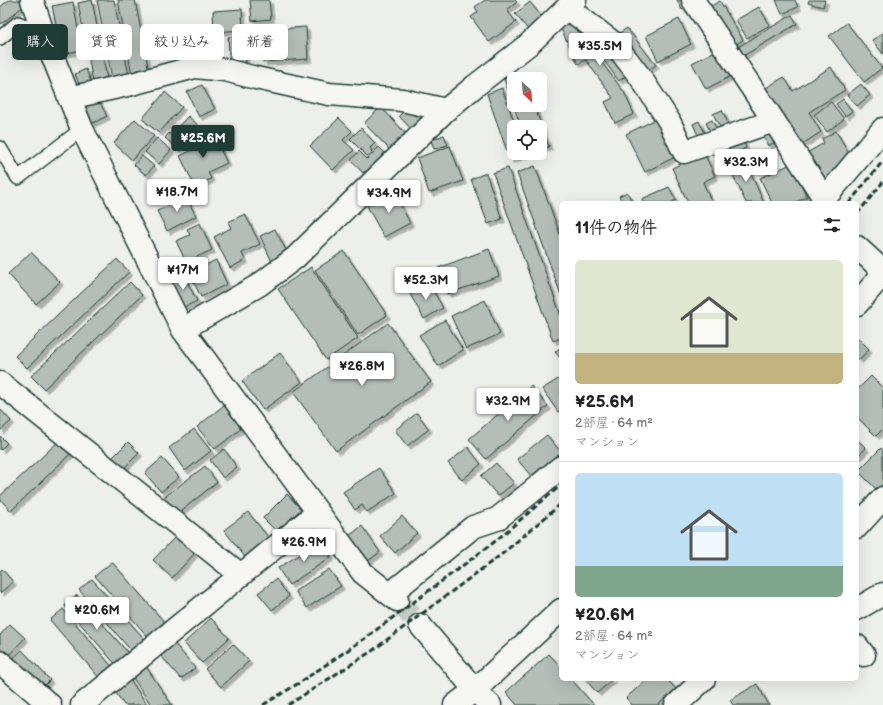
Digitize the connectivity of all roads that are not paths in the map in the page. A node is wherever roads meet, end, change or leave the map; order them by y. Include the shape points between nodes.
1 (32, 0) edge
2 (693, 0) edge
3 (571, 5) edge
4 (40, 24) edge
5 (12, 28) edge
6 (0, 38) edge
7 (54, 60) edge
8 (69, 98) junction
9 (446, 110) junction
10 (774, 121) junction
11 (82, 129) junction
12 (883, 129) edge
13 (0, 148) edge
14 (822, 201) edge
15 (859, 249) edge
16 (883, 273) edge
17 (859, 302) edge
18 (183, 330) junction
19 (0, 383) edge
20 (559, 469) edge
21 (883, 498) edge
22 (318, 512) junction
23 (859, 525) edge
24 (241, 575) junction
25 (883, 594) edge
26 (859, 608) edge
27 (559, 612) edge
28 (420, 625) tunnel mouth
29 (0, 662) edge
30 (702, 681) edge
31 (482, 698) edge
32 (50, 705) edge
33 (82, 705) edge
34 (455, 705) edge
35 (676, 705) edge

1 - 4 street
2 - 10 street
3 - 9 street via 529,44
3 - 10 street via 578,16 615,44 669,121 684,152
5 - 6 lane
7 - 8 street
8 - 9 street via 195,67 226,70 329,94 402,100
8 - 11 street
9 - 18 street via 295,258 259,285
10 - 14 street
11 - 13 lane via 18,178
11 - 18 street
12 - 14 street
15 - 16 street
16 - 17 street
18 - 22 street
19 - 24 street
20 - 22 street via 497,519 473,526 393,597 363,573
21 - 23 street
22 - 24 street
24 - 33 street
25 - 26 street
27 - 31 street
28 - 31 street
29 - 32 street
30 - 35 street
31 - 34 street

